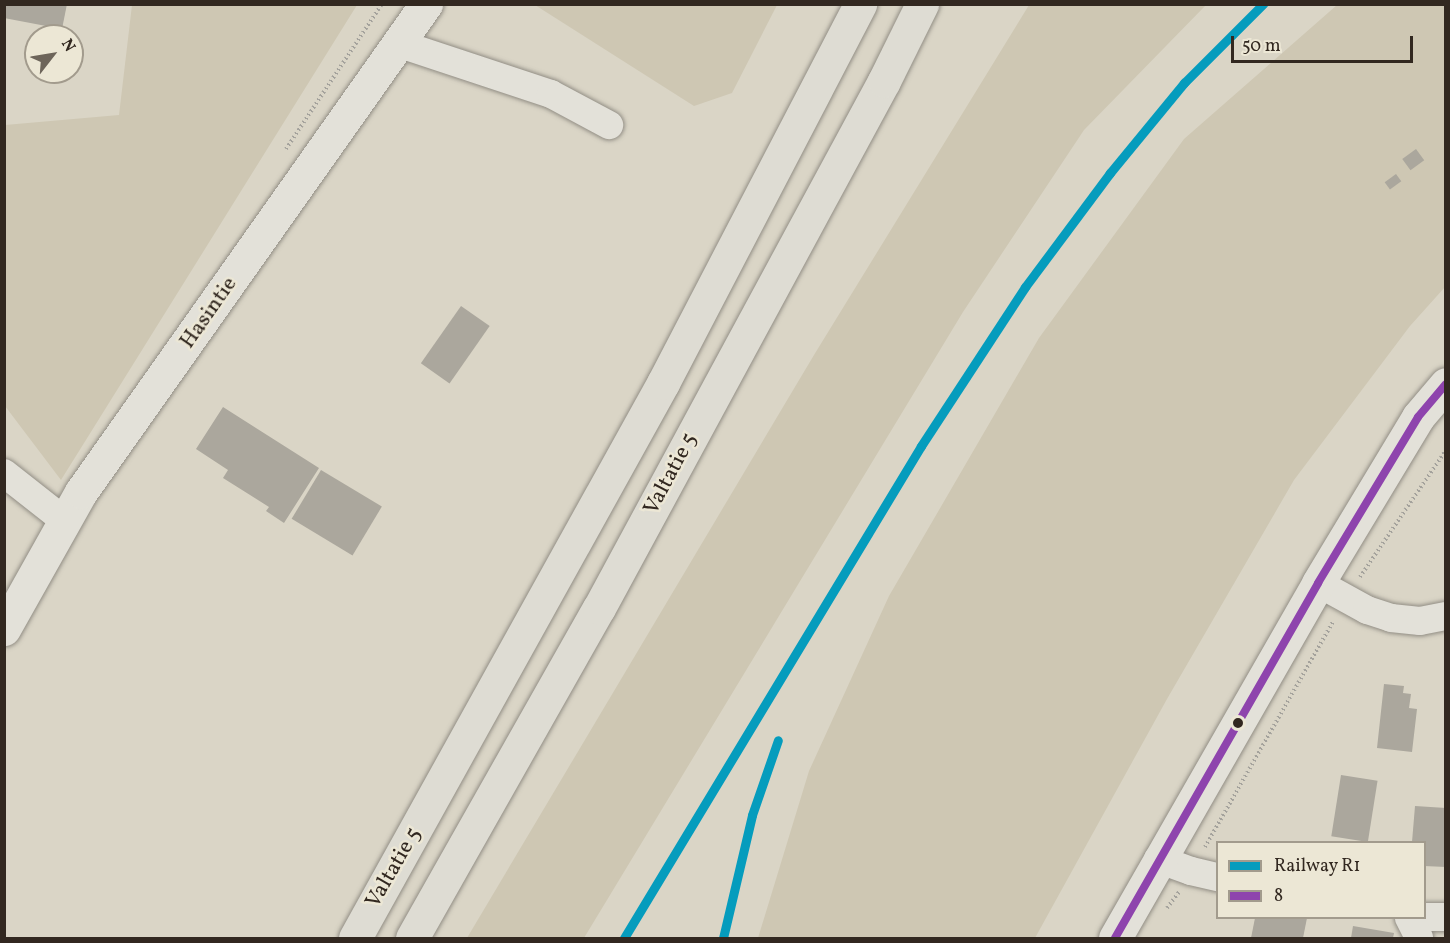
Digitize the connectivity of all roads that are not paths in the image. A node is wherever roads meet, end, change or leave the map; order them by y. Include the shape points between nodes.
1 (426, 4) edge
2 (860, 4) edge
3 (922, 4) edge
4 (400, 44) junction
5 (609, 125) dead end
6 (1446, 384) edge
7 (4, 473) edge
8 (64, 521) junction
9 (1318, 583) junction
10 (1446, 616) edge
11 (4, 629) edge
12 (1158, 859) junction
13 (1216, 877) edge
14 (1426, 917) edge
15 (1446, 918) edge
16 (1409, 919) edge
17 (355, 939) edge
18 (412, 939) edge
19 (1115, 939) edge
20 (1419, 939) edge

1 - 4 street, Hasintie
2 - 17 highway, Valtatie 5 via 663,383
3 - 18 highway, Valtatie 5 via 605,597
4 - 5 street via 551,94
4 - 8 street, Hasintie
6 - 9 street via 1418,417
7 - 8 street
8 - 11 street, Hasintie
9 - 10 street via 1367,610 1391,618 1420,621
9 - 12 street
12 - 13 street
12 - 19 street
14 - 15 street
16 - 20 street

